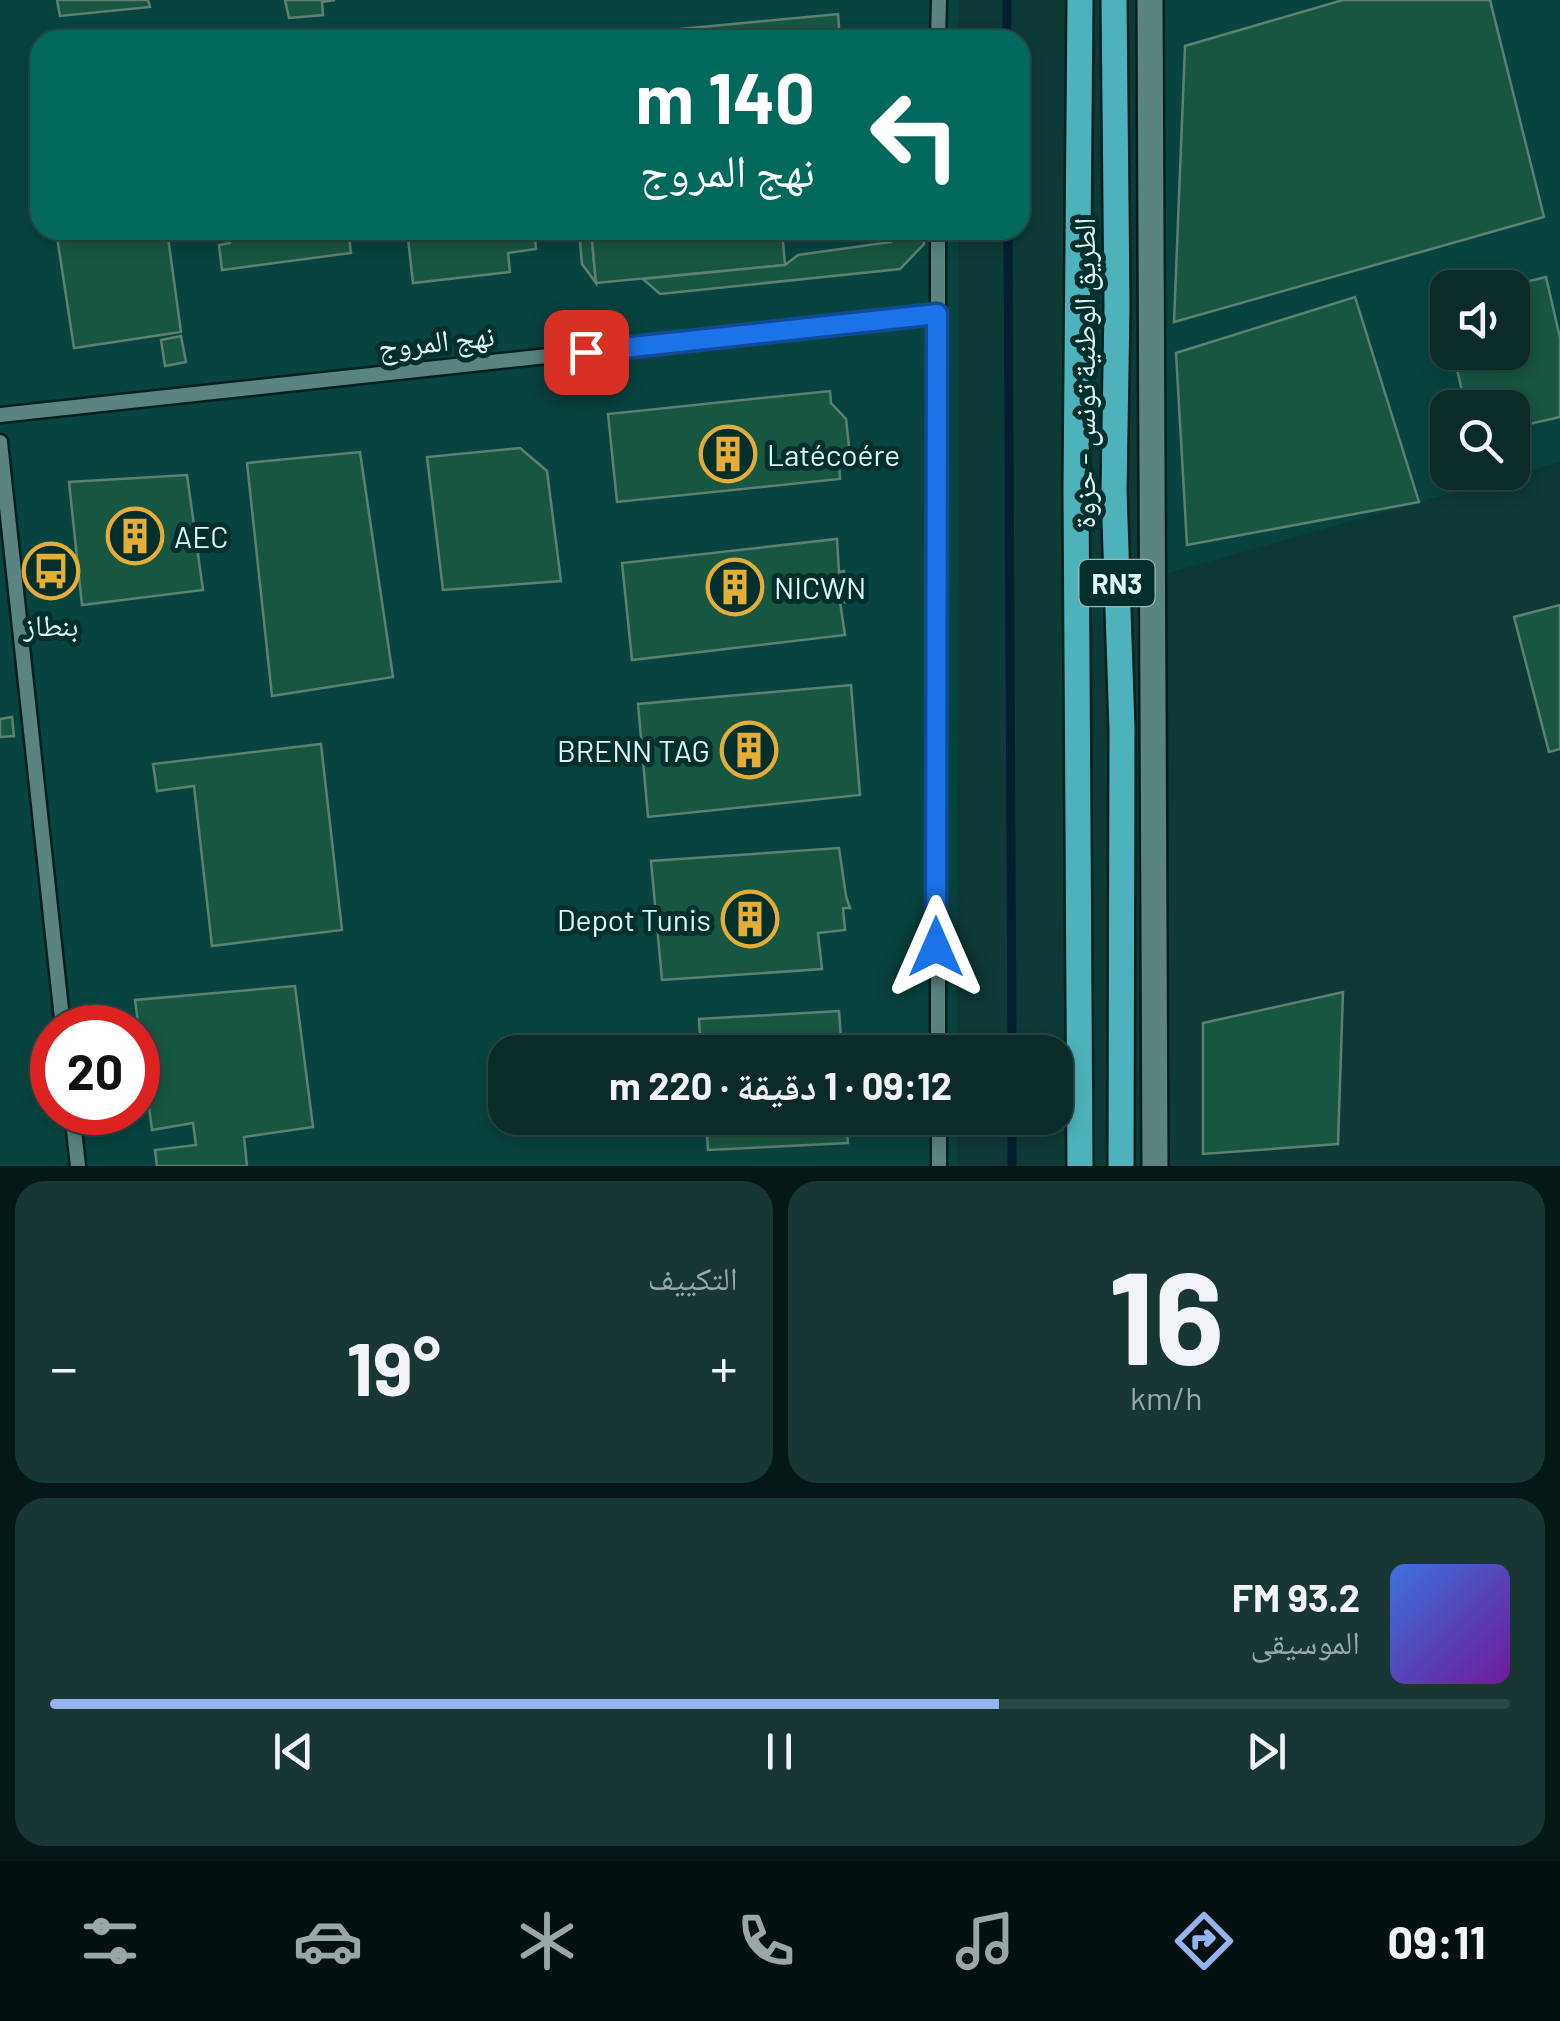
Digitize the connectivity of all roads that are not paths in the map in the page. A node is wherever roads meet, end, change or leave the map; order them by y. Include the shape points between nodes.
1 (938, 0) edge
2 (1080, 0) edge
3 (1114, 0) edge
4 (1150, 0) edge
5 (938, 30) edge
6 (938, 240) edge
7 (937, 314) junction
8 (0, 415) edge
9 (0, 442) edge
10 (61, 1005) edge
11 (938, 1035) edge
12 (75, 1135) edge
13 (939, 1135) edge
14 (78, 1166) edge
15 (940, 1166) edge
16 (1080, 1166) edge
17 (1121, 1166) edge
18 (1155, 1166) edge

1 - 5 lane
2 - 16 main road, الطريق الوطنية تونس - حزوة / RN3
3 - 17 main road, الطريق الوطنية تونس - حزوة / RN3
4 - 18 street
6 - 7 lane
7 - 8 lane, نهج المروج
7 - 11 lane
9 - 10 lane
12 - 14 lane
13 - 15 lane

